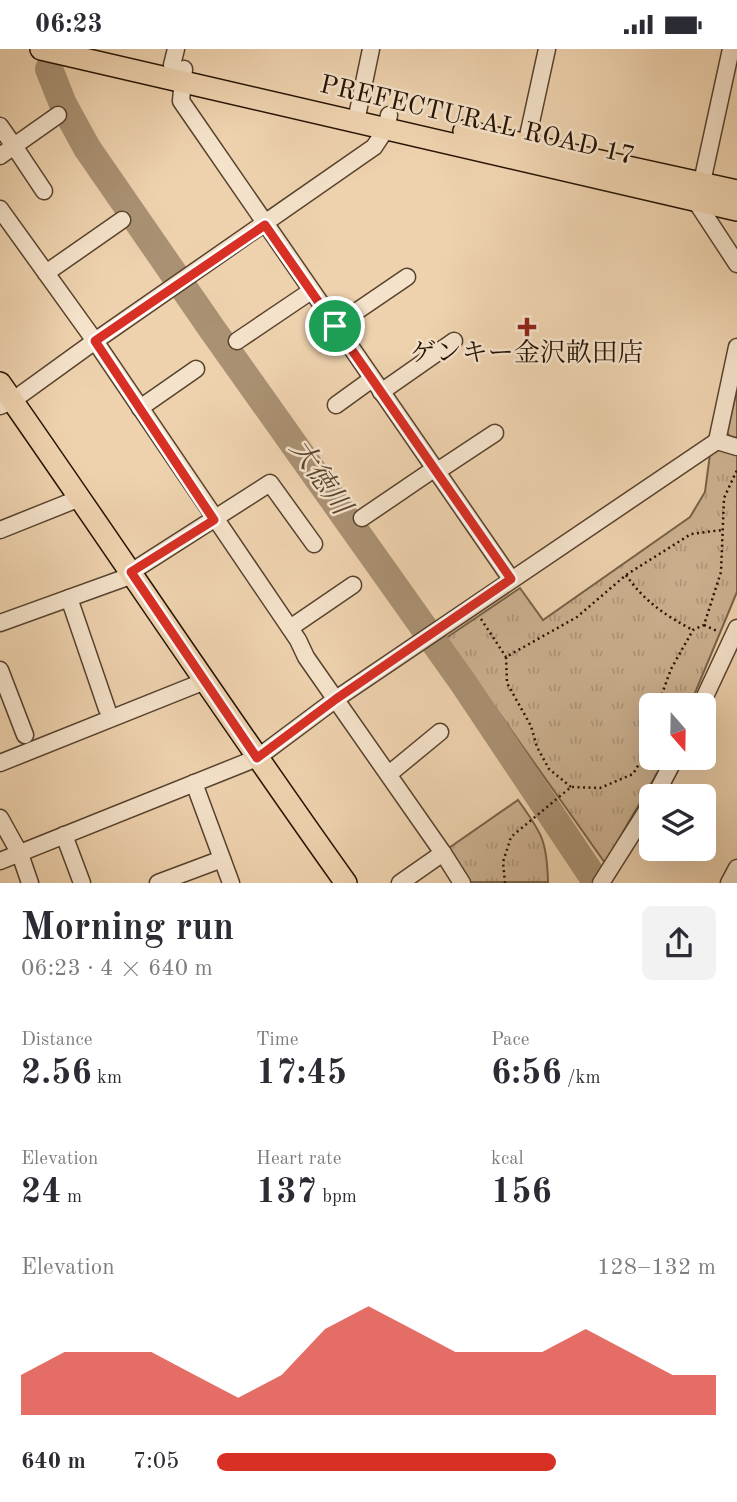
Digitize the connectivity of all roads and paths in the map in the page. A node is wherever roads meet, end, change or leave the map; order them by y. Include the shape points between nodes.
1 (41, 49) edge
2 (103, 49) edge
3 (371, 49) edge
4 (547, 49) edge
5 (731, 49) edge
6 (178, 66) edge
7 (357, 114) junction
8 (58, 115) dead end
9 (387, 122) junction
10 (0, 126) edge
11 (526, 145) junction
12 (7, 151) edge
13 (44, 191) dead end
14 (699, 191) junction
15 (737, 191) edge
16 (0, 208) edge
17 (737, 210) edge
18 (122, 220) dead end
19 (265, 225) junction
20 (737, 264) edge
21 (46, 273) junction
22 (407, 277) dead end
23 (311, 291) junction
24 (335, 326) junction
25 (95, 341) junction
26 (237, 341) dead end
27 (454, 341) dead end
28 (737, 347) edge
29 (196, 369) dead end
30 (377, 385) junction
31 (4, 397) edge
32 (336, 405) dead end
33 (139, 408) junction
34 (495, 433) dead end
35 (717, 442) junction
36 (737, 447) edge
37 (435, 470) junction
38 (737, 470) edge
39 (80, 498) junction
40 (362, 518) dead end
41 (214, 520) junction
42 (0, 530) edge
43 (722, 530) junction
44 (314, 544) dead end
45 (132, 573) junction
46 (626, 575) junction
47 (511, 579) junction
48 (353, 585) dead end
49 (69, 598) junction
50 (472, 607) junction
51 (0, 623) edge
52 (290, 628) junction
53 (737, 628) edge
54 (693, 630) junction
55 (506, 657) junction
56 (0, 670) edge
57 (205, 681) junction
58 (662, 693) edge
59 (707, 693) edge
60 (336, 699) junction
61 (107, 709) dead end
62 (440, 732) dead end
63 (25, 735) dead end
64 (257, 758) junction
65 (0, 763) edge
66 (639, 764) edge
67 (389, 774) junction
68 (194, 783) junction
69 (571, 787) junction
70 (0, 818) edge
71 (639, 823) edge
72 (64, 835) junction
73 (443, 853) junction
74 (20, 854) junction
75 (222, 859) junction
76 (0, 861) edge
77 (737, 868) edge
78 (606, 876) edge
79 (30, 883) edge
80 (82, 883) edge
81 (158, 883) edge
82 (231, 883) edge
83 (346, 883) edge
84 (400, 883) edge
85 (461, 883) edge
86 (505, 883) edge
87 (729, 883) edge

1 - 6 main road, PREFECTURAL ROAD 17
2 - 6 main road, PREFECTURAL ROAD 17
3 - 7 street
4 - 11 street
5 - 14 street
6 - 7 main road, PREFECTURAL ROAD 17
6 - 19 street via 181,101
7 - 9 main road, PREFECTURAL ROAD 17
8 - 12 street
9 - 11 main road, PREFECTURAL ROAD 17
9 - 14 main road, PREFECTURAL ROAD 17
9 - 19 street via 374,147
10 - 12 street
11 - 14 main road, PREFECTURAL ROAD 17
12 - 13 street
14 - 15 main road, PREFECTURAL ROAD 17
14 - 17 main road, PREFECTURAL ROAD 17
14 - 20 street
16 - 21 street
18 - 21 street
19 - 23 street
19 - 25 street
21 - 25 street
22 - 24 street
23 - 24 street
23 - 26 street
24 - 30 street
25 - 31 street
25 - 33 street
27 - 30 street
28 - 35 street
29 - 33 street
30 - 32 street
30 - 37 street
31 - 39 main road
33 - 41 street
34 - 37 street
35 - 36 street
35 - 47 street
37 - 40 street
37 - 47 street
38 - 43 path via 724,498
39 - 42 street
39 - 45 main road
41 - 44 street via 270,483
41 - 45 street
41 - 52 street
43 - 46 path via 691,534
43 - 54 path via 721,572 704,625
45 - 49 street
45 - 57 main road
46 - 54 path via 663,614
46 - 55 path via 577,617
47 - 50 street
48 - 52 street
49 - 51 street
49 - 61 street
50 - 55 path
50 - 60 street
52 - 60 street
53 - 59 street
54 - 58 path
55 - 69 path via 507,683 537,747 549,769
56 - 63 street
57 - 64 main road
57 - 65 street
60 - 64 street
60 - 67 street
62 - 67 street
64 - 68 street
64 - 83 main road
66 - 69 path via 633,774 600,788
67 - 73 street
68 - 72 street
68 - 75 street
69 - 86 path via 511,837 503,862
70 - 74 street
71 - 78 street
72 - 74 street
72 - 80 street
73 - 84 street
73 - 85 street
74 - 76 street
74 - 79 street
75 - 81 street
75 - 82 street
77 - 87 street

